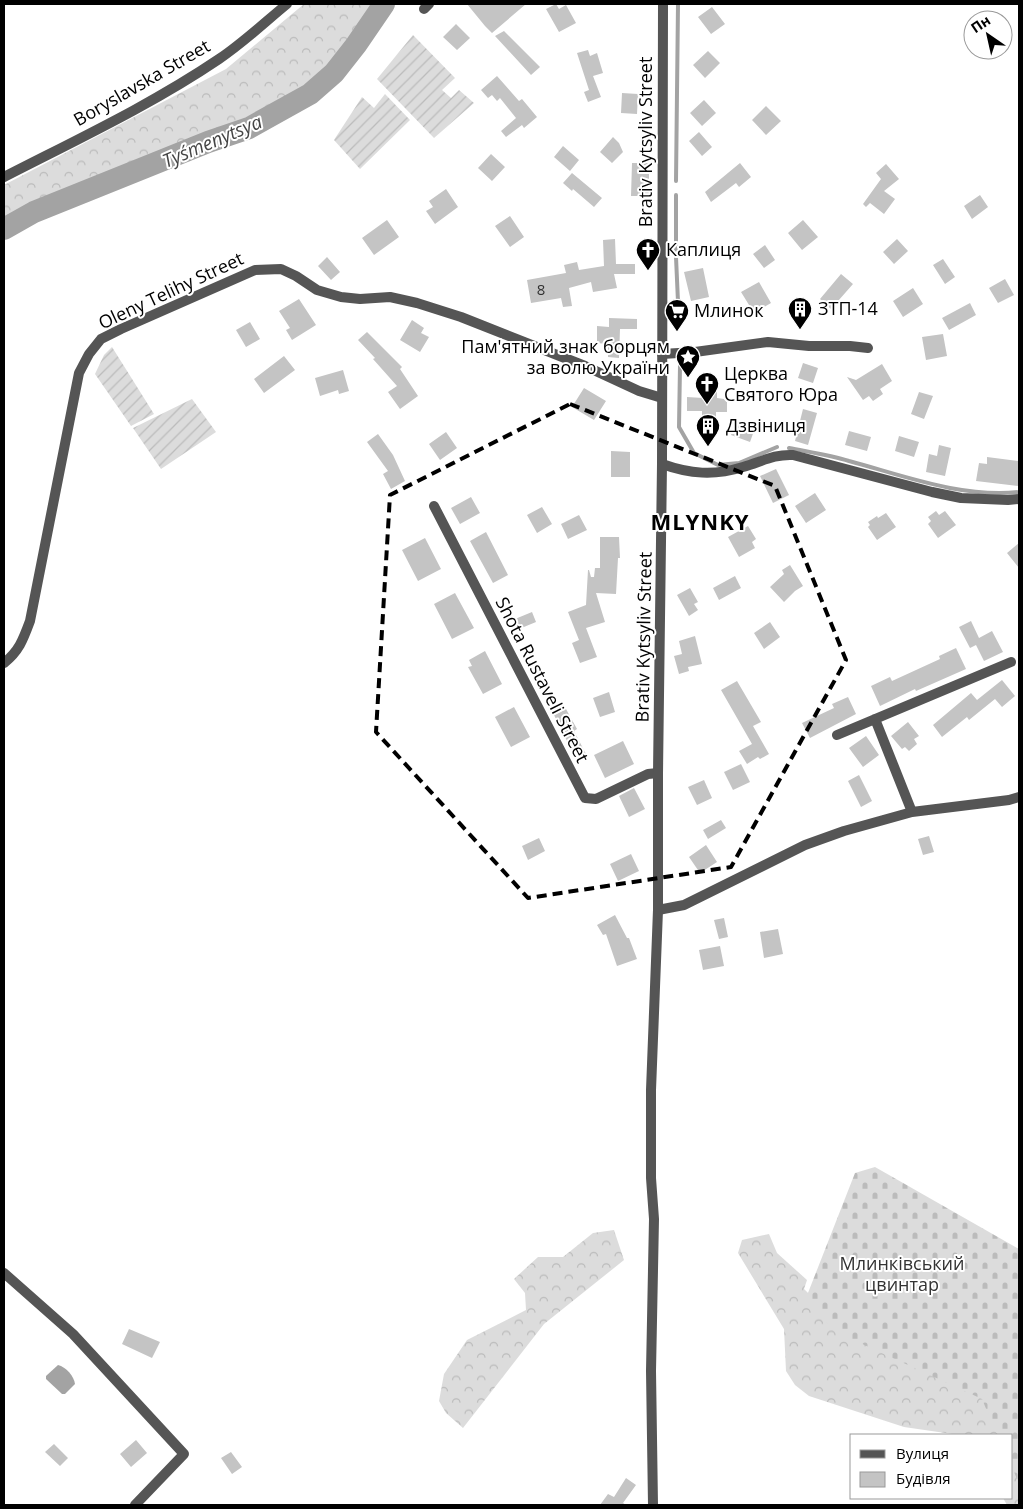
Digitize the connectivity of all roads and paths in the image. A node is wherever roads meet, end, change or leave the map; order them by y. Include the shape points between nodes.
1 (287, 4) edge
2 (663, 4) edge
3 (4, 177) edge
4 (868, 348) dead end
5 (662, 354) junction
6 (662, 398) junction
7 (662, 464) junction
8 (1019, 499) edge
9 (434, 506) dead end
10 (1011, 662) dead end
11 (4, 663) edge
12 (875, 719) junction
13 (837, 735) dead end
14 (658, 773) junction
15 (1019, 797) edge
16 (912, 812) junction
17 (658, 910) junction
18 (4, 1272) edge
19 (135, 1505) edge
20 (653, 1505) edge

1 - 3 street, Boryslavska Street via 220,59 172,89
2 - 5 street, Brativ Kytsyliv Street
4 - 5 street via 768,342
5 - 6 street, Brativ Kytsyliv Street
6 - 7 street, Brativ Kytsyliv Street
6 - 11 street, Oleny Telihy Street via 461,317 417,303 390,297 341,297 317,290 281,269 255,270 122,328 101,339 89,354 79,373 30,621 14,655
7 - 8 street via 697,473 721,473 782,454 793,455 962,498
7 - 14 street, Brativ Kytsyliv Street
9 - 14 street, Shota Rustaveli Street via 585,798 596,799 648,774
10 - 12 street
12 - 13 street
12 - 16 street
14 - 17 street, Brativ Kytsyliv Street
15 - 16 street
16 - 17 street via 844,830 806,845 684,905
17 - 20 street, Brativ Kytsyliv Street via 651,1178 654,1220
18 - 19 street via 73,1334 184,1454

